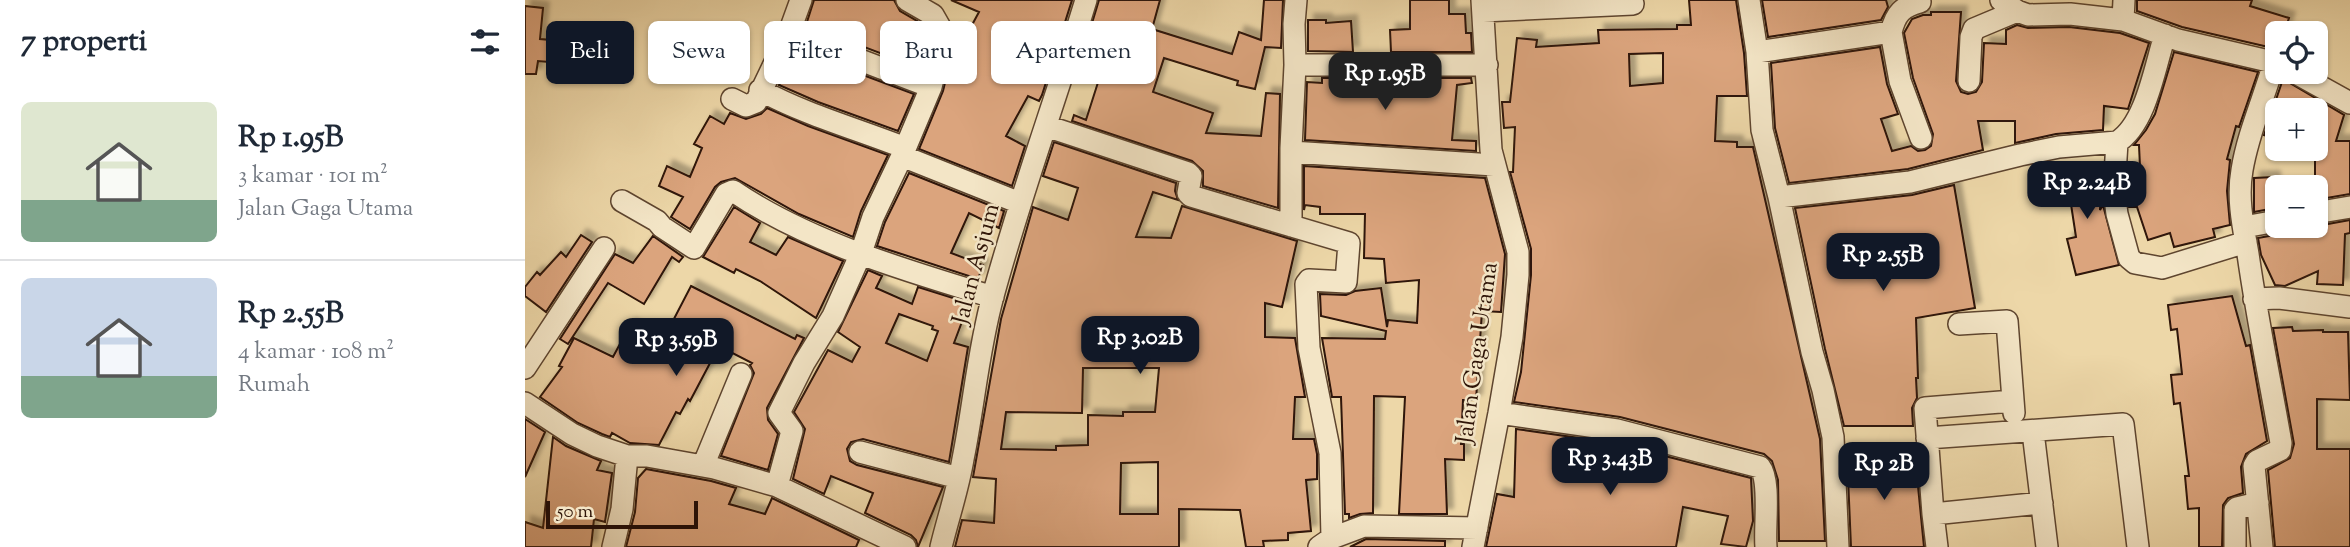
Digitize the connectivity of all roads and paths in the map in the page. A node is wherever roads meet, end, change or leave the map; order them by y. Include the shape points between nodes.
1 (801, 0) edge
2 (907, 0) edge
3 (1086, 0) edge
4 (1296, 0) edge
5 (1749, 0) edge
6 (1920, 2) dead end
7 (1633, 4) dead end
8 (1482, 6) edge
9 (2009, 6) edge
10 (2124, 10) edge
11 (793, 21) edge
12 (1891, 32) junction
13 (2165, 35) junction
14 (1757, 52) junction
15 (2265, 60) edge
16 (866, 62) edge
17 (1294, 65) junction
18 (1487, 65) junction
19 (1969, 81) dead end
20 (764, 82) edge
21 (2269, 84) edge
22 (2316, 84) edge
23 (931, 87) junction
24 (760, 90) junction
25 (732, 99) dead end
26 (2350, 103) edge
27 (1046, 126) junction
28 (1921, 138) dead end
29 (2117, 142) junction
30 (904, 152) junction
31 (1291, 152) junction
32 (1494, 165) junction
33 (1779, 197) junction
34 (622, 201) dead end
35 (1020, 203) junction
36 (2350, 206) edge
37 (2328, 210) edge
38 (1290, 226) junction
39 (2265, 226) edge
40 (2245, 234) junction
41 (604, 248) dead end
42 (861, 253) junction
43 (993, 297) junction
44 (2254, 299) junction
45 (2350, 307) edge
46 (1959, 324) dead end
47 (525, 368) edge
48 (741, 374) dead end
49 (2013, 401) junction
50 (525, 403) edge
51 (1499, 414) junction
52 (2025, 432) junction
53 (1927, 438) junction
54 (860, 452) dead end
55 (627, 456) junction
56 (703, 466) junction
57 (959, 478) junction
58 (777, 486) junction
59 (2042, 503) junction
60 (2259, 503) junction
61 (1933, 514) junction
62 (1475, 537) edge
63 (868, 539) edge
64 (1326, 542) edge
65 (613, 547) edge
66 (905, 547) edge
67 (941, 547) edge
68 (1766, 547) edge
69 (1838, 547) edge
70 (1937, 547) edge
71 (2047, 547) edge
72 (2137, 547) edge
73 (2235, 547) edge
74 (2262, 547) edge

1 - 11 street
2 - 23 street via 933,15 941,29
3 - 27 street, Jalan Asjum
4 - 17 street
5 - 14 street
6 - 12 street via 1899,11
7 - 8 street
8 - 18 street, Jalan Gaga Utama
9 - 10 street via 2028,15
9 - 19 street via 1974,29
10 - 13 street
12 - 14 street
12 - 28 street via 1900,81
13 - 15 street
13 - 29 street via 2140,114
14 - 33 street via 1762,130
16 - 23 street
17 - 18 street
17 - 31 street
18 - 32 street, Jalan Gaga Utama
20 - 24 street
21 - 40 street via 2242,171 2239,199
22 - 26 street
23 - 30 street
24 - 25 street via 752,105
24 - 30 street
27 - 35 street, Jalan Asjum
27 - 38 street via 1188,173 1191,196
29 - 33 street via 2059,147 1910,182
29 - 40 street via 2117,214 2129,258 2135,263 2162,268
30 - 35 street
30 - 42 street
31 - 32 street
31 - 38 street
32 - 51 street, Jalan Gaga Utama via 1518,252 1512,337
33 - 69 street via 1833,437
34 - 42 street via 694,248 726,194 733,191 762,211
35 - 43 street, Jalan Asjum
36 - 37 street
38 - 64 street via 1350,244 1346,282 1309,280 1306,284 1309,348 1330,453
39 - 40 street
40 - 44 street
41 - 47 street
42 - 43 street
42 - 58 street via 833,316 779,414 792,431
43 - 57 street, Jalan Asjum
44 - 45 street
44 - 60 street via 2281,443 2280,450 2255,464
46 - 49 street via 2007,321
48 - 56 street
49 - 52 street
49 - 53 street via 1925,408
50 - 55 street via 572,434
51 - 62 street, Jalan Gaga Utama
51 - 68 street via 1617,430 1760,467 1764,472
52 - 53 street
52 - 59 street
52 - 72 street via 2123,424
53 - 61 street
54 - 57 street
55 - 56 street
55 - 65 street
56 - 58 street
57 - 67 street, Jalan Asjum
58 - 63 street
59 - 61 street
59 - 71 street
60 - 73 street via 2235,510
60 - 74 street
61 - 70 street
62 - 64 street via 1364,526
63 - 66 street

